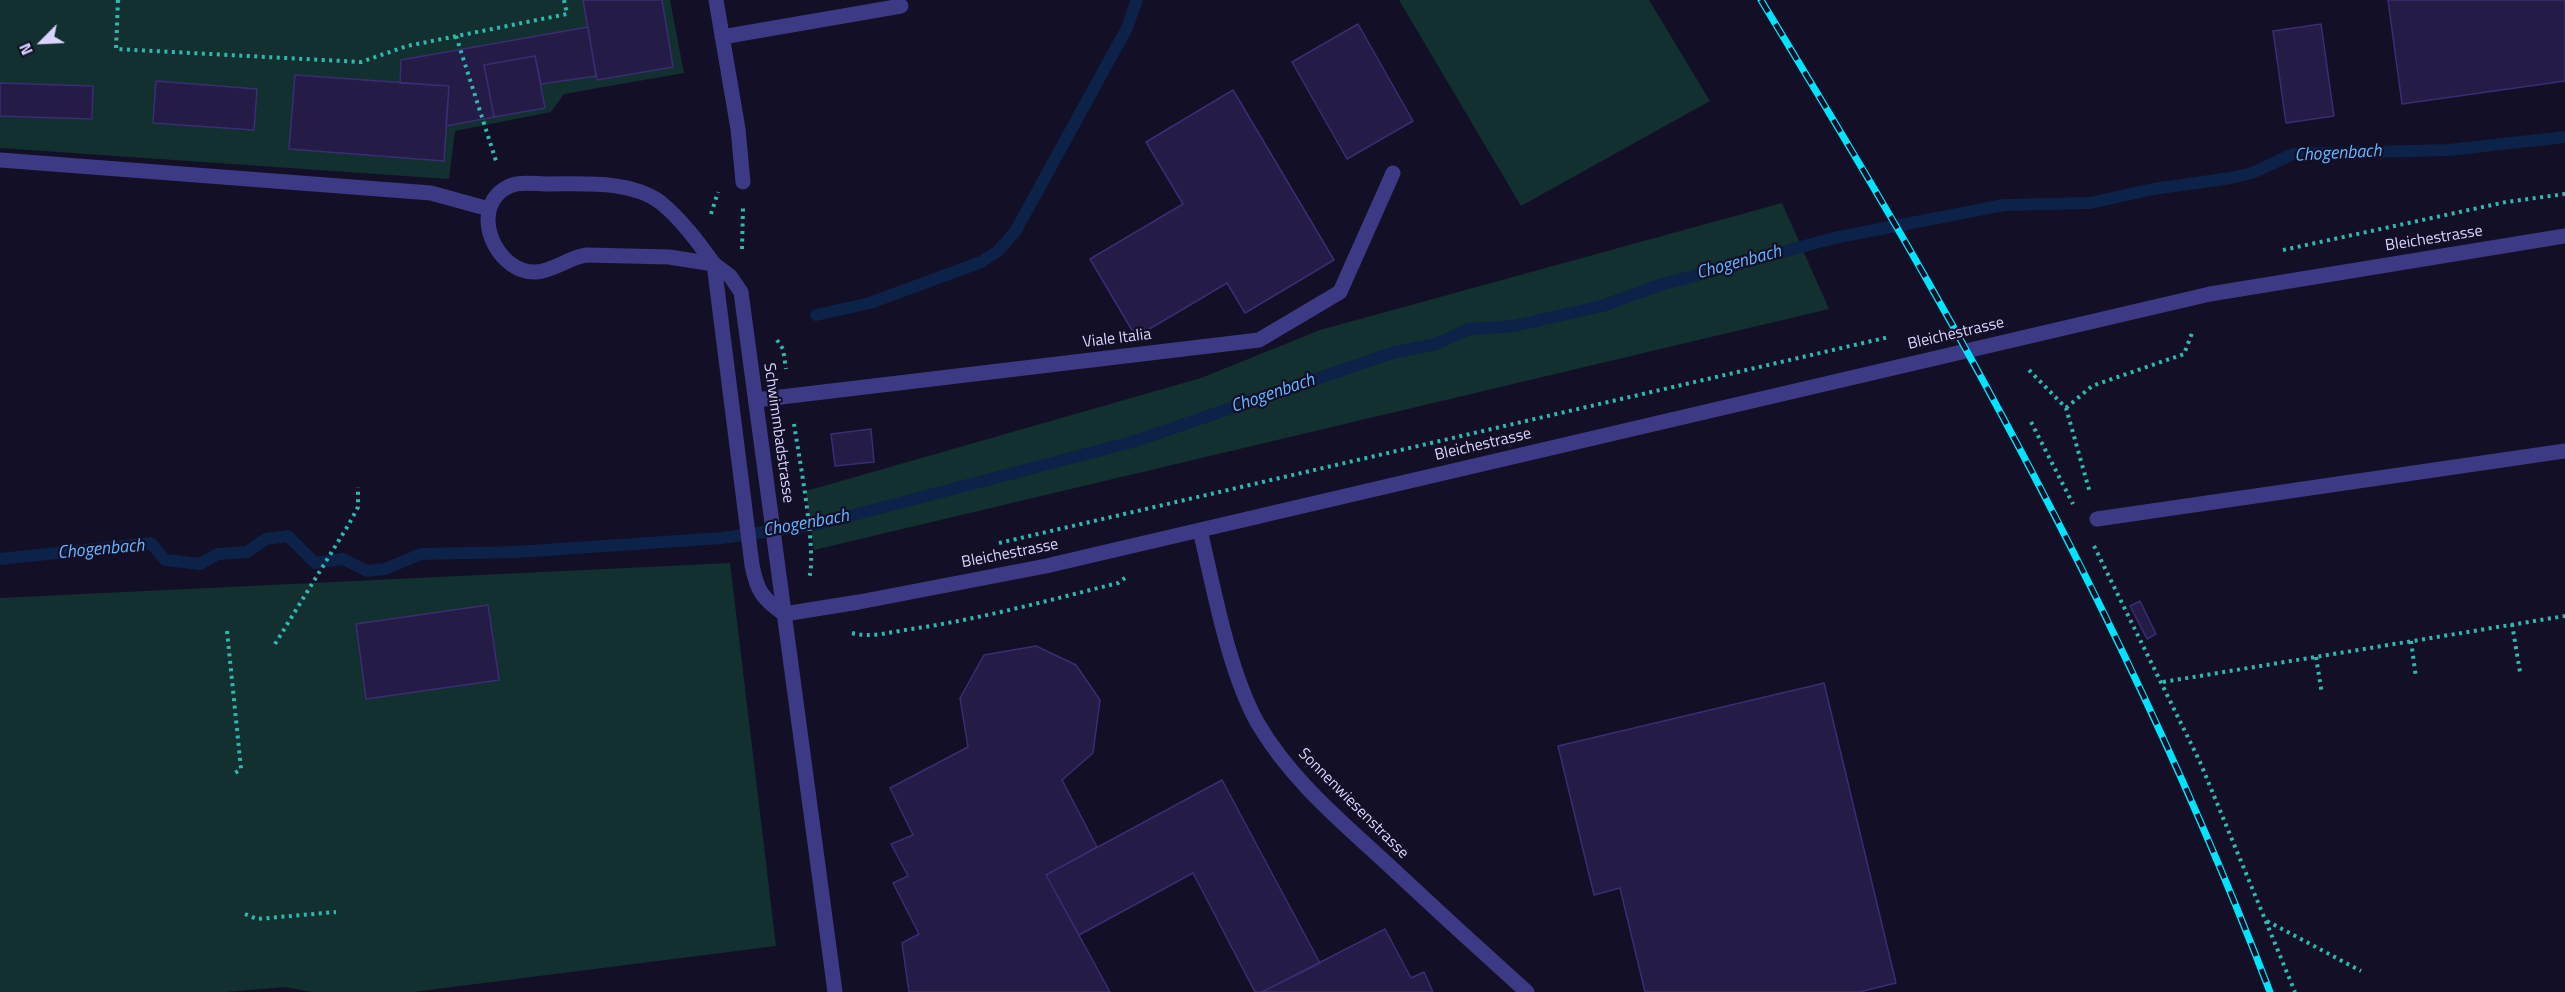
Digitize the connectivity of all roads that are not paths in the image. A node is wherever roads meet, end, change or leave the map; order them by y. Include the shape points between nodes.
1 (716, 0) edge
2 (901, 6) dead end
3 (722, 37) junction
4 (0, 160) edge
5 (1393, 173) dead end
6 (743, 182) road end
7 (489, 209) junction
8 (2565, 236) edge
9 (714, 264) junction
10 (756, 400) junction
11 (2565, 451) edge
12 (2097, 519) road end
13 (1200, 530) junction
14 (784, 614) junction
15 (835, 992) edge
16 (1527, 992) edge

1 - 3 street
2 - 3 street
3 - 6 street
4 - 7 street via 431,193
5 - 10 street, Viale Italia via 1341,292 1259,340
7 - 9 street via 496,196 515,184 589,184 627,189 659,202
7 - 9 street via 492,240 511,265 522,271 537,272 587,255 669,256
8 - 13 street, Bleichestrasse via 2210,294
9 - 10 street, Schwimmbadstrasse via 730,276 741,292
9 - 14 street via 755,583 764,600
10 - 14 street, Schwimmbadstrasse
11 - 12 street
13 - 14 street, Bleichestrasse via 1035,568
13 - 16 street, Sonnenwiesenstrasse via 1239,680 1257,721 1284,762 1332,813
14 - 15 street

